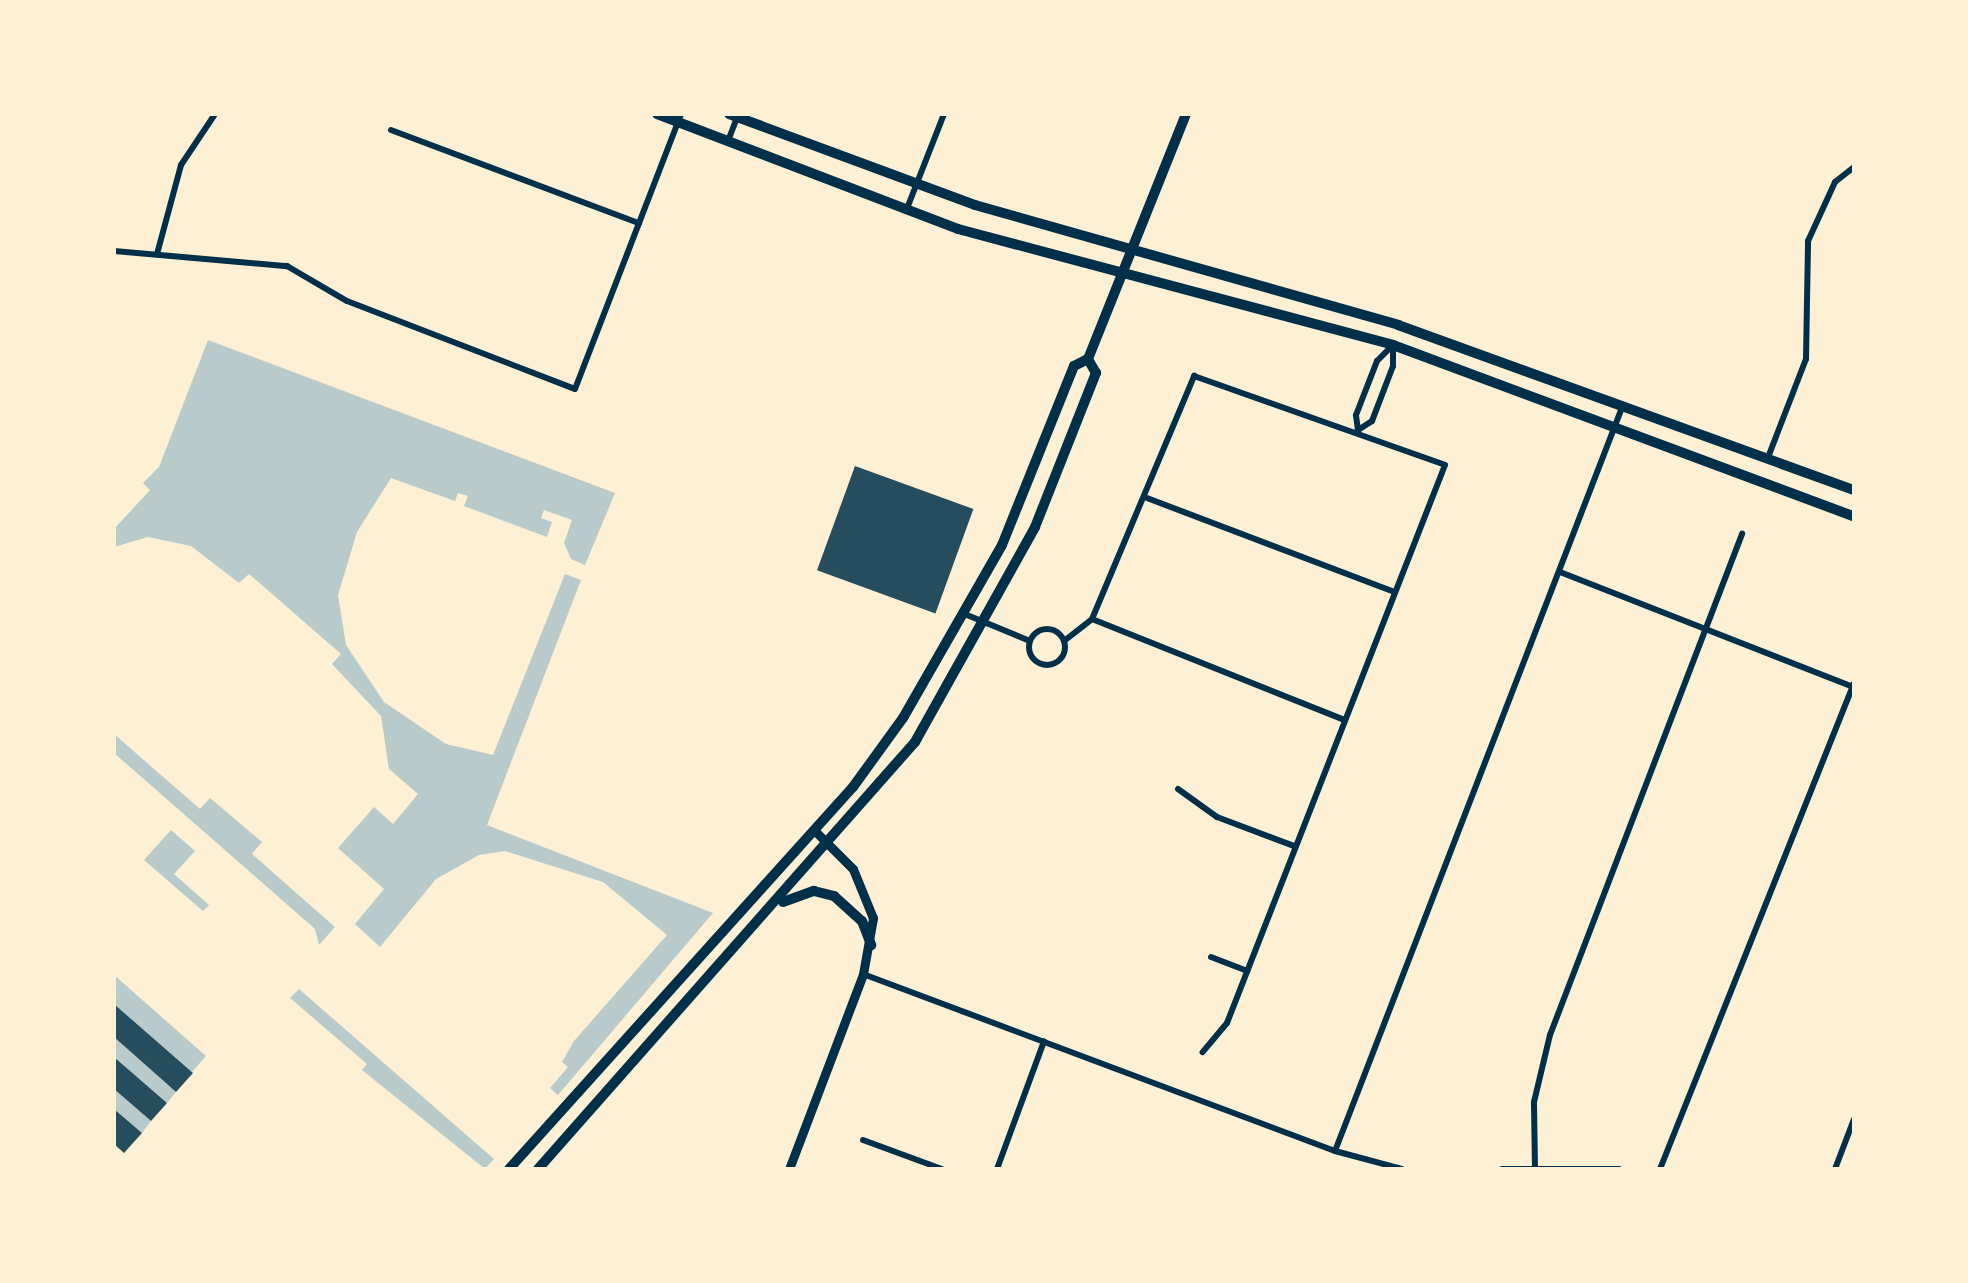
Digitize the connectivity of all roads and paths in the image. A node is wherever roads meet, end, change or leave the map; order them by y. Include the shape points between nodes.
1 (215, 114) edge
2 (657, 114) edge
3 (944, 114) edge
4 (1186, 114) edge
5 (735, 115) edge
6 (680, 118) edge
7 (391, 130) dead end
8 (728, 141) junction
9 (1854, 167) edge
10 (916, 185) junction
11 (906, 211) junction
12 (639, 223) junction
13 (1134, 247) junction
14 (114, 251) edge
15 (157, 254) junction
16 (1124, 271) junction
17 (1393, 345) junction
18 (1088, 359) junction
19 (1623, 405) junction
20 (1614, 428) junction
21 (1358, 430) junction
22 (1767, 460) junction
23 (1854, 490) edge
24 (1147, 498) junction
25 (1854, 516) edge
26 (1742, 534) dead end
27 (1560, 572) junction
28 (1392, 591) junction
29 (967, 615) junction
30 (1092, 619) junction
31 (987, 623) junction
32 (1707, 630) junction
33 (1030, 641) junction
34 (1064, 641) junction
35 (1853, 685) edge
36 (1342, 719) junction
37 (1178, 789) dead end
38 (814, 830) junction
39 (831, 845) junction
40 (1294, 846) junction
41 (777, 905) junction
42 (871, 945) junction
43 (1211, 957) dead end
44 (1247, 971) junction
45 (863, 974) junction
46 (1044, 1041) junction
47 (1203, 1052) dead end
48 (1854, 1119) edge
49 (863, 1140) dead end
50 (1335, 1151) junction
51 (1534, 1168) edge
52 (509, 1169) edge
53 (538, 1169) edge
54 (789, 1169) edge
55 (942, 1169) edge
56 (997, 1169) edge
57 (1402, 1169) edge
58 (1502, 1169) edge
59 (1619, 1169) edge
60 (1660, 1169) edge
61 (1835, 1169) edge

1 - 15 street via 176,177
2 - 6 main road
3 - 10 street
4 - 13 main road
5 - 8 street
5 - 10 main road
6 - 8 main road
6 - 12 street
7 - 12 street
8 - 11 main road
9 - 22 street via 1835,182 1808,241 1806,359
10 - 11 street
10 - 13 main road
11 - 16 main road
12 - 15 street via 575,389 347,301 287,266
13 - 16 main road
13 - 19 main road via 1332,304
14 - 15 street
16 - 17 main road
16 - 18 main road
17 - 20 main road
17 - 21 street via 1377,361 1356,415
17 - 21 street via 1393,366 1372,421
18 - 29 main road via 1074,366 1031,482
18 - 31 main road via 1096,373 1058,472
19 - 20 street
19 - 22 main road
20 - 25 main road
20 - 27 street
21 - 24 street via 1194,376
21 - 28 street via 1445,465
22 - 23 main road
24 - 28 street
24 - 30 street
26 - 32 street
27 - 32 street
27 - 50 street
28 - 36 street
29 - 31 street
29 - 38 main road via 893,733
30 - 34 street
30 - 36 street
31 - 33 street
31 - 39 main road via 915,742
32 - 35 street
32 - 51 street via 1550,1035 1534,1102
33 - 34 street via 1047,629
33 - 34 street via 1032,658 1047,665 1062,658
35 - 60 street
36 - 40 street
37 - 40 street via 1217,817
38 - 39 main road
38 - 52 main road
39 - 41 main road
39 - 42 main road via 868,897
40 - 44 street
41 - 42 main road via 814,891 834,896 862,921
41 - 53 main road
42 - 45 main road
43 - 44 street
44 - 47 street via 1227,1023
45 - 46 street
45 - 54 main road
46 - 50 street
46 - 56 street
48 - 61 street
49 - 55 street
50 - 57 street
51 - 58 street
51 - 59 street

